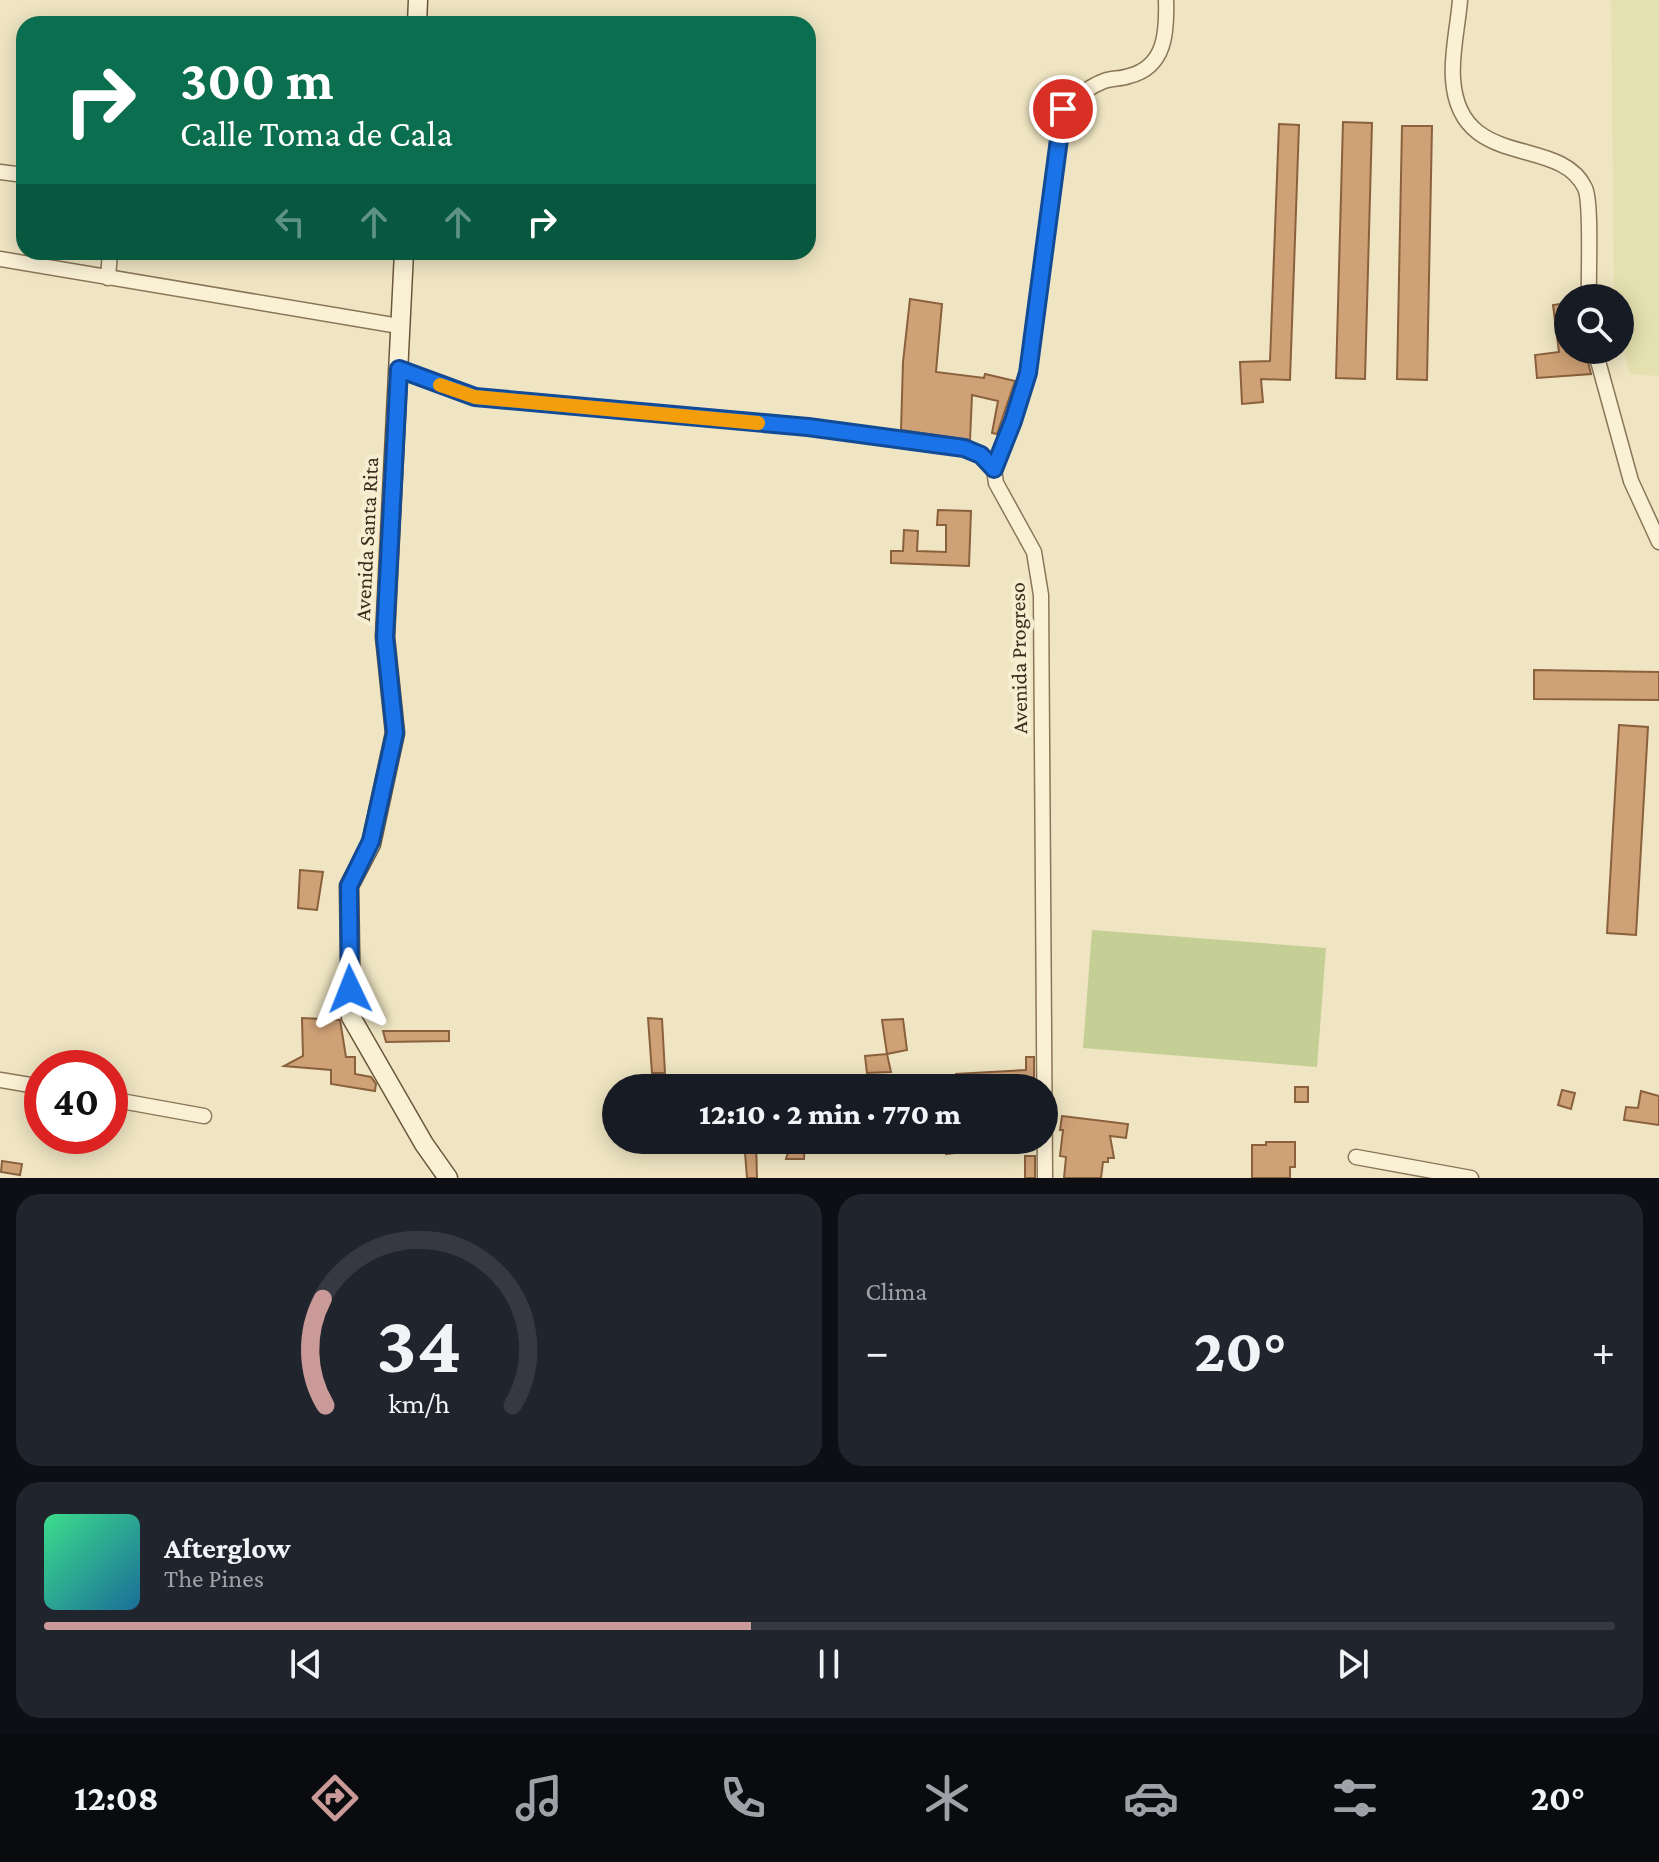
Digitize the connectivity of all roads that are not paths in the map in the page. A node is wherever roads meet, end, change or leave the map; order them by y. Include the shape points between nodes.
1 (1166, 0) edge
2 (1460, 0) edge
3 (0, 259) edge
4 (109, 260) edge
5 (403, 260) edge
6 (108, 278) junction
7 (1589, 284) edge
8 (399, 326) junction
9 (1599, 364) edge
10 (399, 369) junction
11 (994, 469) junction
12 (1659, 542) edge
13 (0, 1080) edge
14 (24, 1084) edge
15 (128, 1102) edge
16 (204, 1116) dead end
17 (1356, 1157) dead end
18 (448, 1178) edge
19 (1045, 1178) edge
20 (1471, 1178) edge

1 - 11 street via 1167,31 1156,59 1131,76 1079,94 1063,109 1028,373
2 - 7 street via 1452,77 1463,114 1497,145 1556,162 1578,177 1587,197
3 - 6 street
4 - 6 street
5 - 8 street, Avenida Santa Rita
6 - 8 street
8 - 10 street, Avenida Santa Rita
9 - 12 street via 1631,481
10 - 11 street via 475,397 808,427 964,448 981,455
10 - 18 street, Avenida Santa Rita via 385,637 395,733 371,841 349,886 351,1017
11 - 19 street, Avenida Progreso via 996,483 1034,552 1041,595
13 - 14 street
15 - 16 street
17 - 20 street

